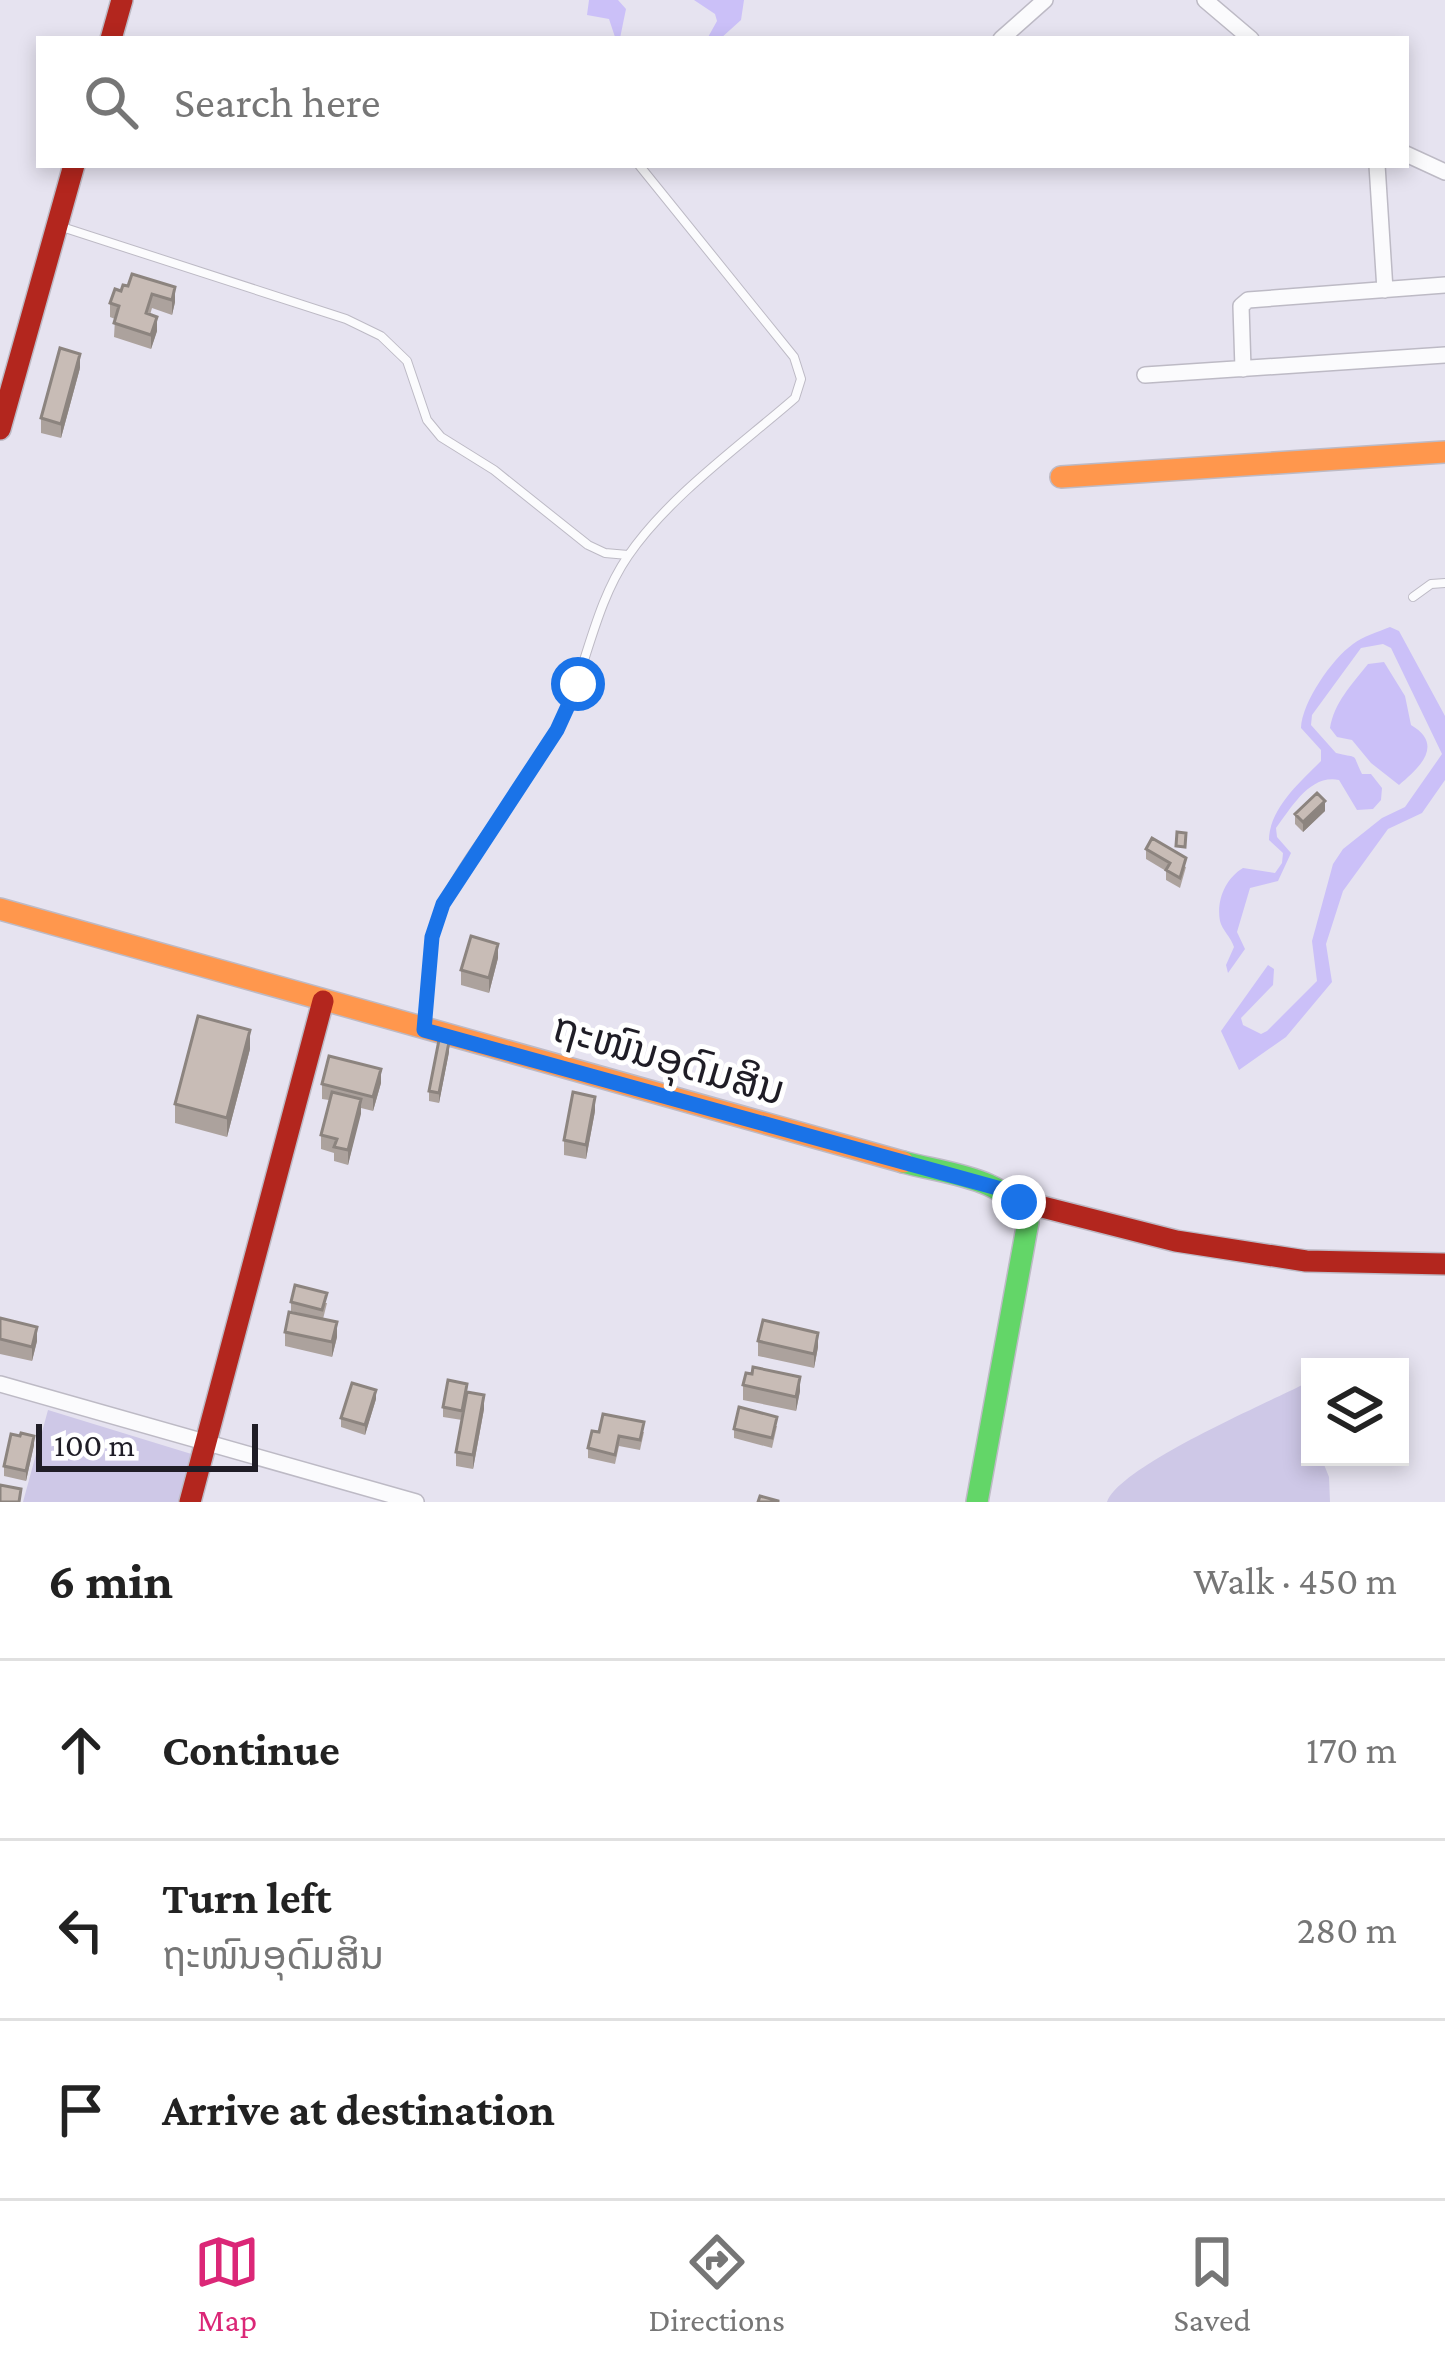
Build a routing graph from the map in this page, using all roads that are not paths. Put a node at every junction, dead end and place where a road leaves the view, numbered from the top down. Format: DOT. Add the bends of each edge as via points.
graph roads {
  1 [pos="122,0"];
  2 [pos="1045,0"];
  3 [pos="1205,0"];
  4 [pos="112,36"];
  5 [pos="1003,36"];
  6 [pos="1247,36"];
  7 [pos="1409,155"];
  8 [pos="73,168"];
  9 [pos="641,168"];
  10 [pos="1377,168"];
  11 [pos="1445,172"];
  12 [pos="56,225"];
  13 [pos="1445,285"];
  14 [pos="1384,290"];
  15 [pos="1445,355"];
  16 [pos="1243,369"];
  17 [pos="1145,375"];
  18 [pos="0,429"];
  19 [pos="1445,452"];
  20 [pos="1061,477"];
  21 [pos="628,555"];
  22 [pos="1445,583"];
  23 [pos="1413,597"];
  24 [pos="0,909"];
  25 [pos="323,1001"];
  26 [pos="424,1030"];
  27 [pos="1019,1202"];
  28 [pos="1445,1264"];
  29 [pos="0,1384"];
  30 [pos="208,1443"];
  31 [pos="190,1502"];
  32 [pos="416,1502"];
  33 [pos="977,1502"];
  1 -- 4 [label="street"];
  2 -- 5 [label="street"];
  3 -- 6 [label="street"];
  7 -- 11 [label="street"];
  8 -- 12 [label="street"];
  9 -- 21 [label="lane" via="794,357 801,379 795,398"];
  10 -- 14 [label="street"];
  12 -- 18 [label="street"];
  12 -- 21 [label="lane" via="381,336 406,362 441,437 588,545"];
  13 -- 14 [label="street"];
  14 -- 16 [label="street" via="1248,300 1241,306"];
  15 -- 16 [label="street"];
  16 -- 17 [label="street"];
  19 -- 20 [label="street"];
  21 -- 26 [label="lane" via="557,730 443,904"];
  22 -- 23 [label="lane"];
  24 -- 25 [label="street, ຖະໜົນອຸດົມສິນ"];
  25 -- 26 [label="street, ຖະໜົນອຸດົມສິນ"];
  25 -- 30 [label="street"];
  26 -- 27 [label="street, ຖະໜົນອຸດົມສິນ" via="1001,1189"];
  27 -- 28 [label="street, ຖະໜົນອຸດົມສິນ" via="1176,1241 1306,1261"];
  27 -- 33 [label="street" via="1028,1222"];
  29 -- 30 [label="street"];
  30 -- 31 [label="street"];
  30 -- 32 [label="street"];
}
